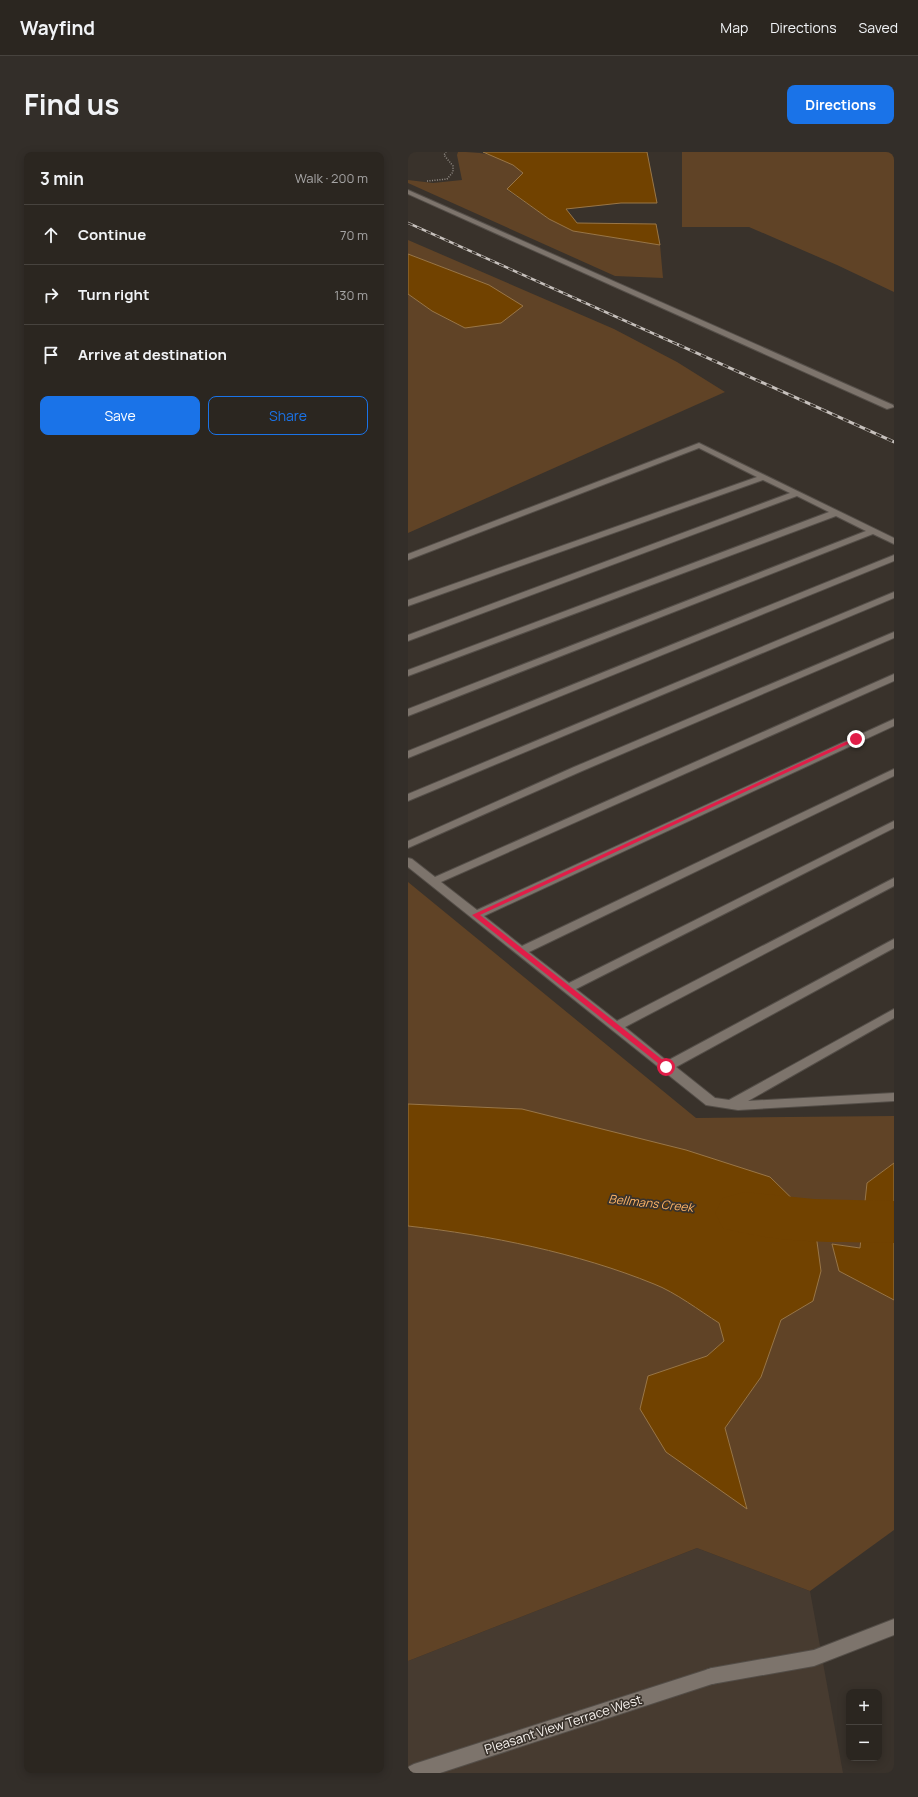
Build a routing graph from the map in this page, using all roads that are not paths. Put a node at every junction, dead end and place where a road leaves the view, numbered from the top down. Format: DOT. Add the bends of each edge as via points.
graph roads {
  1 [pos="408,192"];
  2 [pos="893,408"];
  3 [pos="763,477"];
  4 [pos="796,494"];
  5 [pos="835,513"];
  6 [pos="873,531"];
  7 [pos="894,541"];
  8 [pos="408,558"];
  9 [pos="894,558"];
  10 [pos="894,595"];
  11 [pos="408,603"];
  12 [pos="894,635"];
  13 [pos="408,638"];
  14 [pos="408,673"];
  15 [pos="894,677"];
  16 [pos="408,713"];
  17 [pos="894,722"];
  18 [pos="408,755"];
  19 [pos="894,772"];
  20 [pos="408,798"];
  21 [pos="894,824"];
  22 [pos="408,845"];
  23 [pos="408,861"];
  24 [pos="434,881"];
  25 [pos="894,881"];
  26 [pos="476,915"];
  27 [pos="894,943"];
  28 [pos="522,951"];
  29 [pos="568,988"];
  30 [pos="894,1013"];
  31 [pos="616,1027"];
  32 [pos="666,1067"];
  33 [pos="891,1096"];
  34 [pos="730,1105"];
  35 [pos="894,1627"];
  36 [pos="414,1773"];
  1 -- 2 [label="street"];
  3 -- 4 [label="street"];
  3 -- 8 [label="street" via="699,445"];
  3 -- 11 [label="street"];
  4 -- 5 [label="street"];
  4 -- 13 [label="street"];
  5 -- 6 [label="street"];
  5 -- 14 [label="street"];
  6 -- 7 [label="street"];
  6 -- 16 [label="street"];
  9 -- 18 [label="street"];
  10 -- 20 [label="street"];
  12 -- 22 [label="street" via="578,769"];
  15 -- 24 [label="street"];
  17 -- 26 [label="street"];
  19 -- 28 [label="street"];
  21 -- 29 [label="street"];
  23 -- 24 [label="street"];
  24 -- 26 [label="street"];
  25 -- 31 [label="street"];
  26 -- 28 [label="street"];
  27 -- 32 [label="street"];
  28 -- 29 [label="street"];
  29 -- 31 [label="street"];
  30 -- 34 [label="street"];
  31 -- 32 [label="street"];
  32 -- 34 [label="street" via="711,1102"];
  33 -- 34 [label="street"];
  35 -- 36 [label="street, Pleasant View Terrace West" via="814,1658 712,1676"];
}
